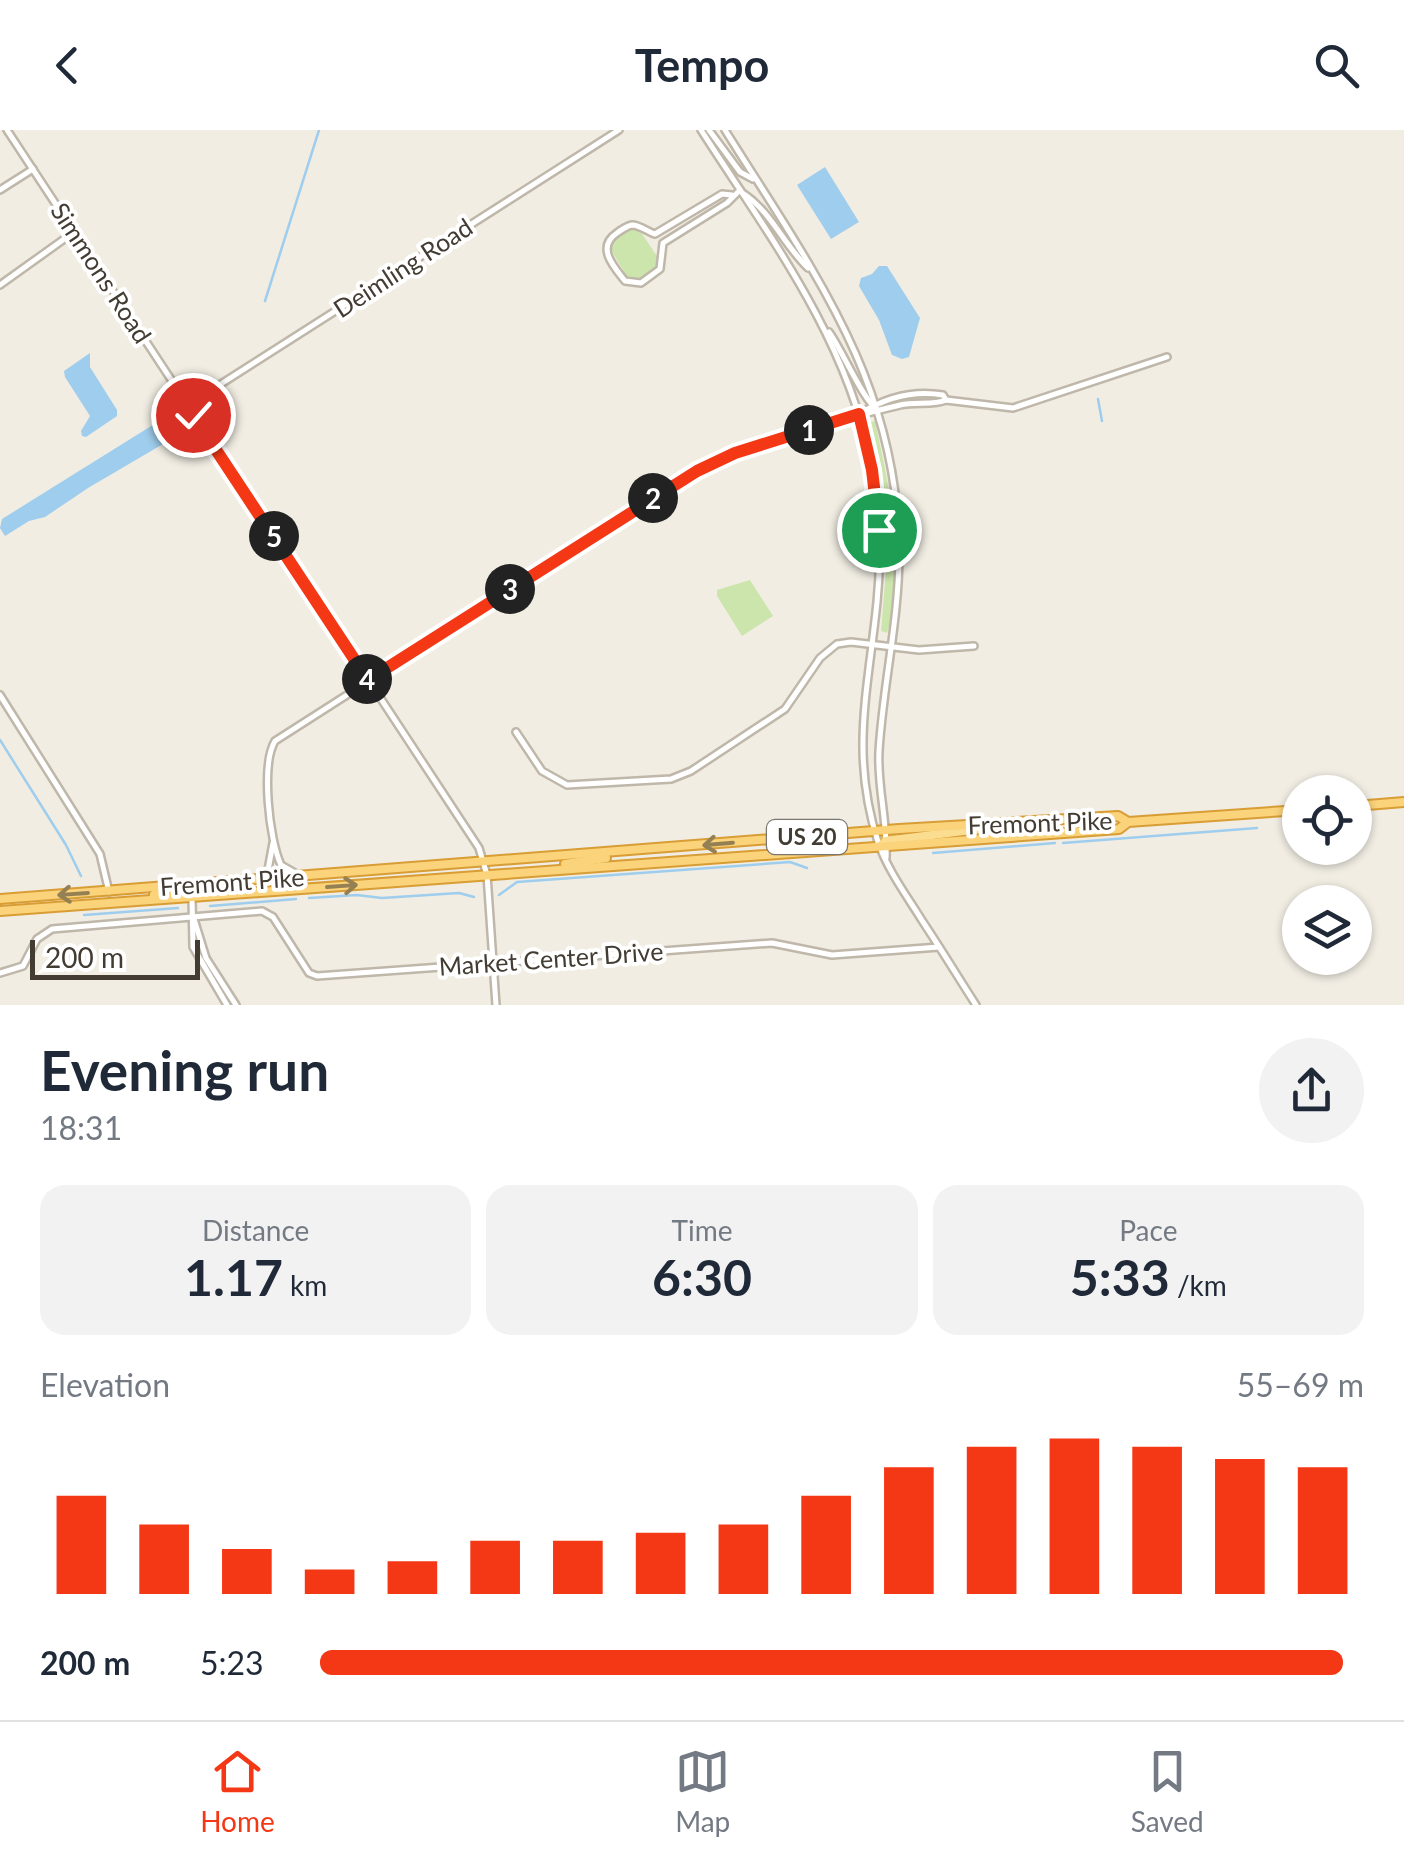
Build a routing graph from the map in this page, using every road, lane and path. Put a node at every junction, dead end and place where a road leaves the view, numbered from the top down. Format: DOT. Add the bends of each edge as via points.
graph roads {
  1 [pos="8,130"];
  2 [pos="620,130"];
  3 [pos="701,130"];
  4 [pos="710,130"];
  5 [pos="725,130"];
  6 [pos="33,169"];
  7 [pos="756,180"];
  8 [pos="0,190"];
  9 [pos="740,190"];
  10 [pos="732,195"];
  11 [pos="703,205"];
  12 [pos="708,214"];
  13 [pos="74,232"];
  14 [pos="814,273"];
  15 [pos="0,285"];
  16 [pos="816,313"];
  17 [pos="1167,357"];
  18 [pos="187,406"];
  19 [pos="875,407"];
  20 [pos="859,414"];
  21 [pos="872,644"];
  22 [pos="974,646"];
  23 [pos="892,647"];
  24 [pos="368,680"];
  25 [pos="0,695"];
  26 [pos="516,732"];
  27 [pos="1404,802"];
  28 [pos="1372,805"];
  29 [pos="1282,811"];
  30 [pos="1018,822"];
  31 [pos="1128,822"];
  32 [pos="880,831"];
  33 [pos="273,840"];
  34 [pos="884,844"];
  35 [pos="486,869"];
  36 [pos="326,876"];
  37 [pos="255,881"];
  38 [pos="192,885"];
  39 [pos="110,892"];
  40 [pos="192,897"];
  41 [pos="0,900"];
  42 [pos="121,902"];
  43 [pos="0,911"];
  44 [pos="194,918"];
  45 [pos="939,947"];
  46 [pos="494,962"];
  47 [pos="0,973"];
  48 [pos="227,1005"];
  49 [pos="236,1005"];
  50 [pos="496,1005"];
  51 [pos="976,1005"];
  1 -- 6 [label="street, Simmons Road"];
  2 -- 18 [label="street, Deimling Road"];
  3 -- 9 [label="street"];
  4 -- 7 [label="street" via="740,172"];
  5 -- 7 [label="street"];
  6 -- 8 [label="street"];
  6 -- 13 [label="street, Simmons Road"];
  7 -- 14 [label="street"];
  9 -- 10 [label="street"];
  9 -- 14 [label="street"];
  9 -- 16 [label="street"];
  10 -- 11 [label="street"];
  10 -- 12 [label="street"];
  11 -- 12 [label="street"];
  11 -- 12 [label="street" via="655,234 625,227 608,240 608,257 625,281 641,283 660,269 663,243"];
  13 -- 15 [label="street"];
  13 -- 18 [label="street, Simmons Road"];
  14 -- 19 [label="street" via="848,332"];
  16 -- 19 [label="street"];
  16 -- 20 [label="street"];
  17 -- 19 [label="street" via="1027,405 946,400"];
  18 -- 24 [label="street, Simmons Road"];
  19 -- 20 [label="street"];
  19 -- 23 [label="street" via="898,522"];
  20 -- 21 [label="street" via="879,527"];
  20 -- 24 [label="street" via="697,471"];
  21 -- 23 [label="street"];
  21 -- 26 [label="street" via="832,647 785,709 671,780 567,785 542,771"];
  21 -- 32 [label="street" via="861,742 864,786"];
  22 -- 23 [label="street"];
  23 -- 32 [label="street" via="878,764"];
  24 -- 33 [label="street" via="272,744 267,764"];
  24 -- 35 [label="street, Simmons Road" via="458,814"];
  25 -- 39 [label="street" via="100,854"];
  27 -- 28 [label="highway"];
  29 -- 31 [label="highway, US 20"];
  30 -- 31 [label="highway, Fremont Pike / US 20" via="1118,816"];
  30 -- 32 [label="highway, Fremont Pike / US 20"];
  30 -- 34 [label="main road"];
  31 -- 34 [label="highway, Fremont Pike / US 20" via="1118,829"];
  32 -- 34 [label="street"];
  32 -- 35 [label="highway, Fremont Pike / US 20, one-way"];
  33 -- 36 [label="street" via="286,870"];
  33 -- 37 [label="street" via="268,870"];
  34 -- 35 [label="highway, Fremont Pike / US 20"];
  34 -- 45 [label="street" via="886,861"];
  35 -- 36 [label="highway, Fremont Pike / US 20"];
  40 -- 35 [label="highway, Fremont Pike / US 20, one-way"];
  35 -- 46 [label="street"];
  36 -- 37 [label="highway, Fremont Pike / US 20"];
  37 -- 38 [label="highway, Fremont Pike / US 20"];
  37 -- 40 [label="highway"];
  38 -- 39 [label="highway, Fremont Pike / US 20"];
  38 -- 42 [label="highway"];
  39 -- 41 [label="highway, Fremont Pike / US 20, one-way"];
  40 -- 42 [label="highway, Fremont Pike / US 20"];
  40 -- 44 [label="street"];
  42 -- 43 [label="highway, Fremont Pike / US 20"];
  44 -- 46 [label="street, Market Center Drive" via="269,913 317,976"];
  44 -- 47 [label="street" via="52,929 37,939 24,966"];
  44 -- 48 [label="street" via="196,956"];
  44 -- 49 [label="street" via="206,958"];
  45 -- 46 [label="street, Market Center Drive" via="832,955 772,943"];
  45 -- 51 [label="street"];
  46 -- 50 [label="street"];
}
